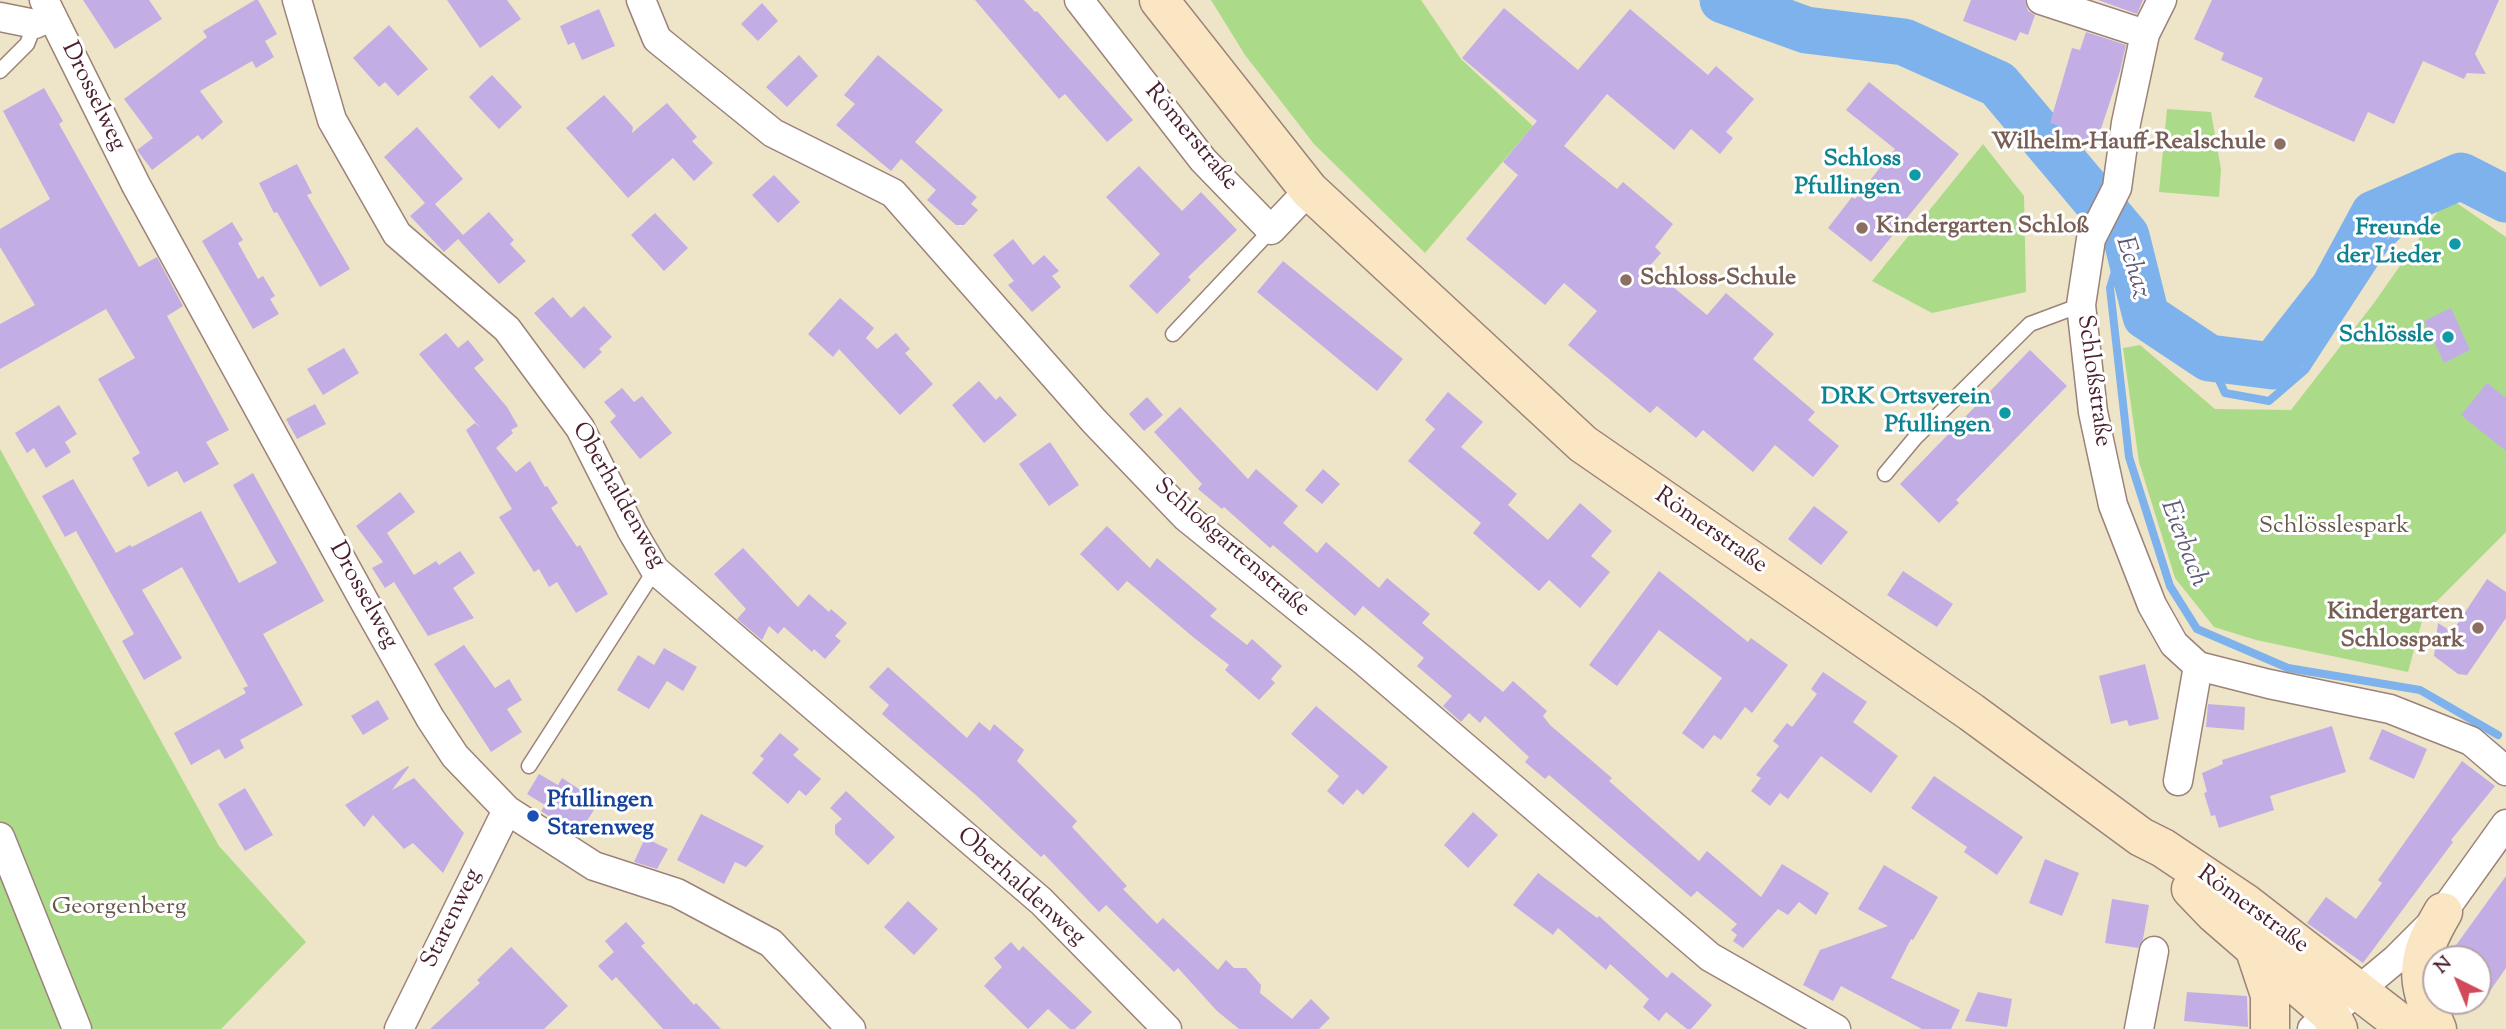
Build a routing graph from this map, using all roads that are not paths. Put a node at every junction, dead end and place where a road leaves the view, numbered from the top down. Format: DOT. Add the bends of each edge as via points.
graph roads {
  1 [pos="297,0"];
  2 [pos="642,0"];
  3 [pos="1079,0"];
  4 [pos="1159,0"];
  5 [pos="2041,0"];
  6 [pos="2162,0"];
  7 [pos="44,13"];
  8 [pos="0,17"];
  9 [pos="2145,34"];
  10 [pos="0,71"];
  11 [pos="1309,190"];
  12 [pos="1271,230"];
  13 [pos="2081,305"];
  14 [pos="1173,334"];
  15 [pos="1885,474"];
  16 [pos="655,570"];
  17 [pos="2198,666"];
  18 [pos="529,766"];
  19 [pos="2506,771"];
  20 [pos="2178,781"];
  21 [pos="507,810"];
  22 [pos="2506,824"];
  23 [pos="0,836"];
  24 [pos="2141,837"];
  25 [pos="2443,912"];
  26 [pos="2254,947"];
  27 [pos="2154,951"];
  28 [pos="2334,1016"];
  29 [pos="77,1029"];
  30 [pos="399,1029"];
  31 [pos="851,1029"];
  32 [pos="1167,1029"];
  33 [pos="1836,1029"];
  34 [pos="2139,1029"];
  35 [pos="2270,1029"];
  36 [pos="2408,1029"];
  37 [pos="2437,1029"];
  1 -- 16 [label="street, Oberhaldenweg" via="332,120 397,234 507,329 580,428"];
  2 -- 33 [label="street, Schloßgartenstraße" via="657,39 773,133 893,193 1094,421 1186,517 1364,661 1710,957"];
  3 -- 12 [label="street, Römerstraße" via="1203,160"];
  4 -- 11 [label="main road, Römerstraße"];
  5 -- 9 [label="street"];
  6 -- 9 [label="street, Schloßstraße"];
  7 -- 8 [label="street"];
  7 -- 10 [label="lane" via="27,44"];
  7 -- 21 [label="street, Drosselweg" via="423,706 455,756"];
  9 -- 13 [label="street, Schloßstraße" via="2117,188 2091,239"];
  11 -- 12 [label="street"];
  11 -- 24 [label="main road, Römerstraße" via="1583,444 1971,712"];
  12 -- 14 [label="lane"];
  13 -- 15 [label="lane" via="2030,324"];
  13 -- 17 [label="street, Schloßstraße" via="2093,412 2113,505 2151,605 2174,644"];
  16 -- 18 [label="lane"];
  16 -- 32 [label="street, Oberhaldenweg" via="1041,901"];
  17 -- 19 [label="street, Schloßstraße" via="2390,709 2471,741"];
  17 -- 20 [label="street"];
  21 -- 30 [label="street, Starenweg"];
  21 -- 31 [label="street, Drosselweg" via="594,866 677,893 771,943"];
  22 -- 25 [label="street"];
  23 -- 29 [label="street"];
  24 -- 26 [label="main road, Römerstraße" via="2215,914"];
  24 -- 28 [label="main road, Römerstraße" via="2245,903"];
  25 -- 28 [label="street"];
  25 -- 37 [label="main road" via="2426,940 2421,962 2424,1001"];
  26 -- 28 [label="main road, Römerstraße"];
  26 -- 35 [label="main road" via="2270,995"];
  27 -- 34 [label="street"];
  28 -- 36 [label="main road"];
}
